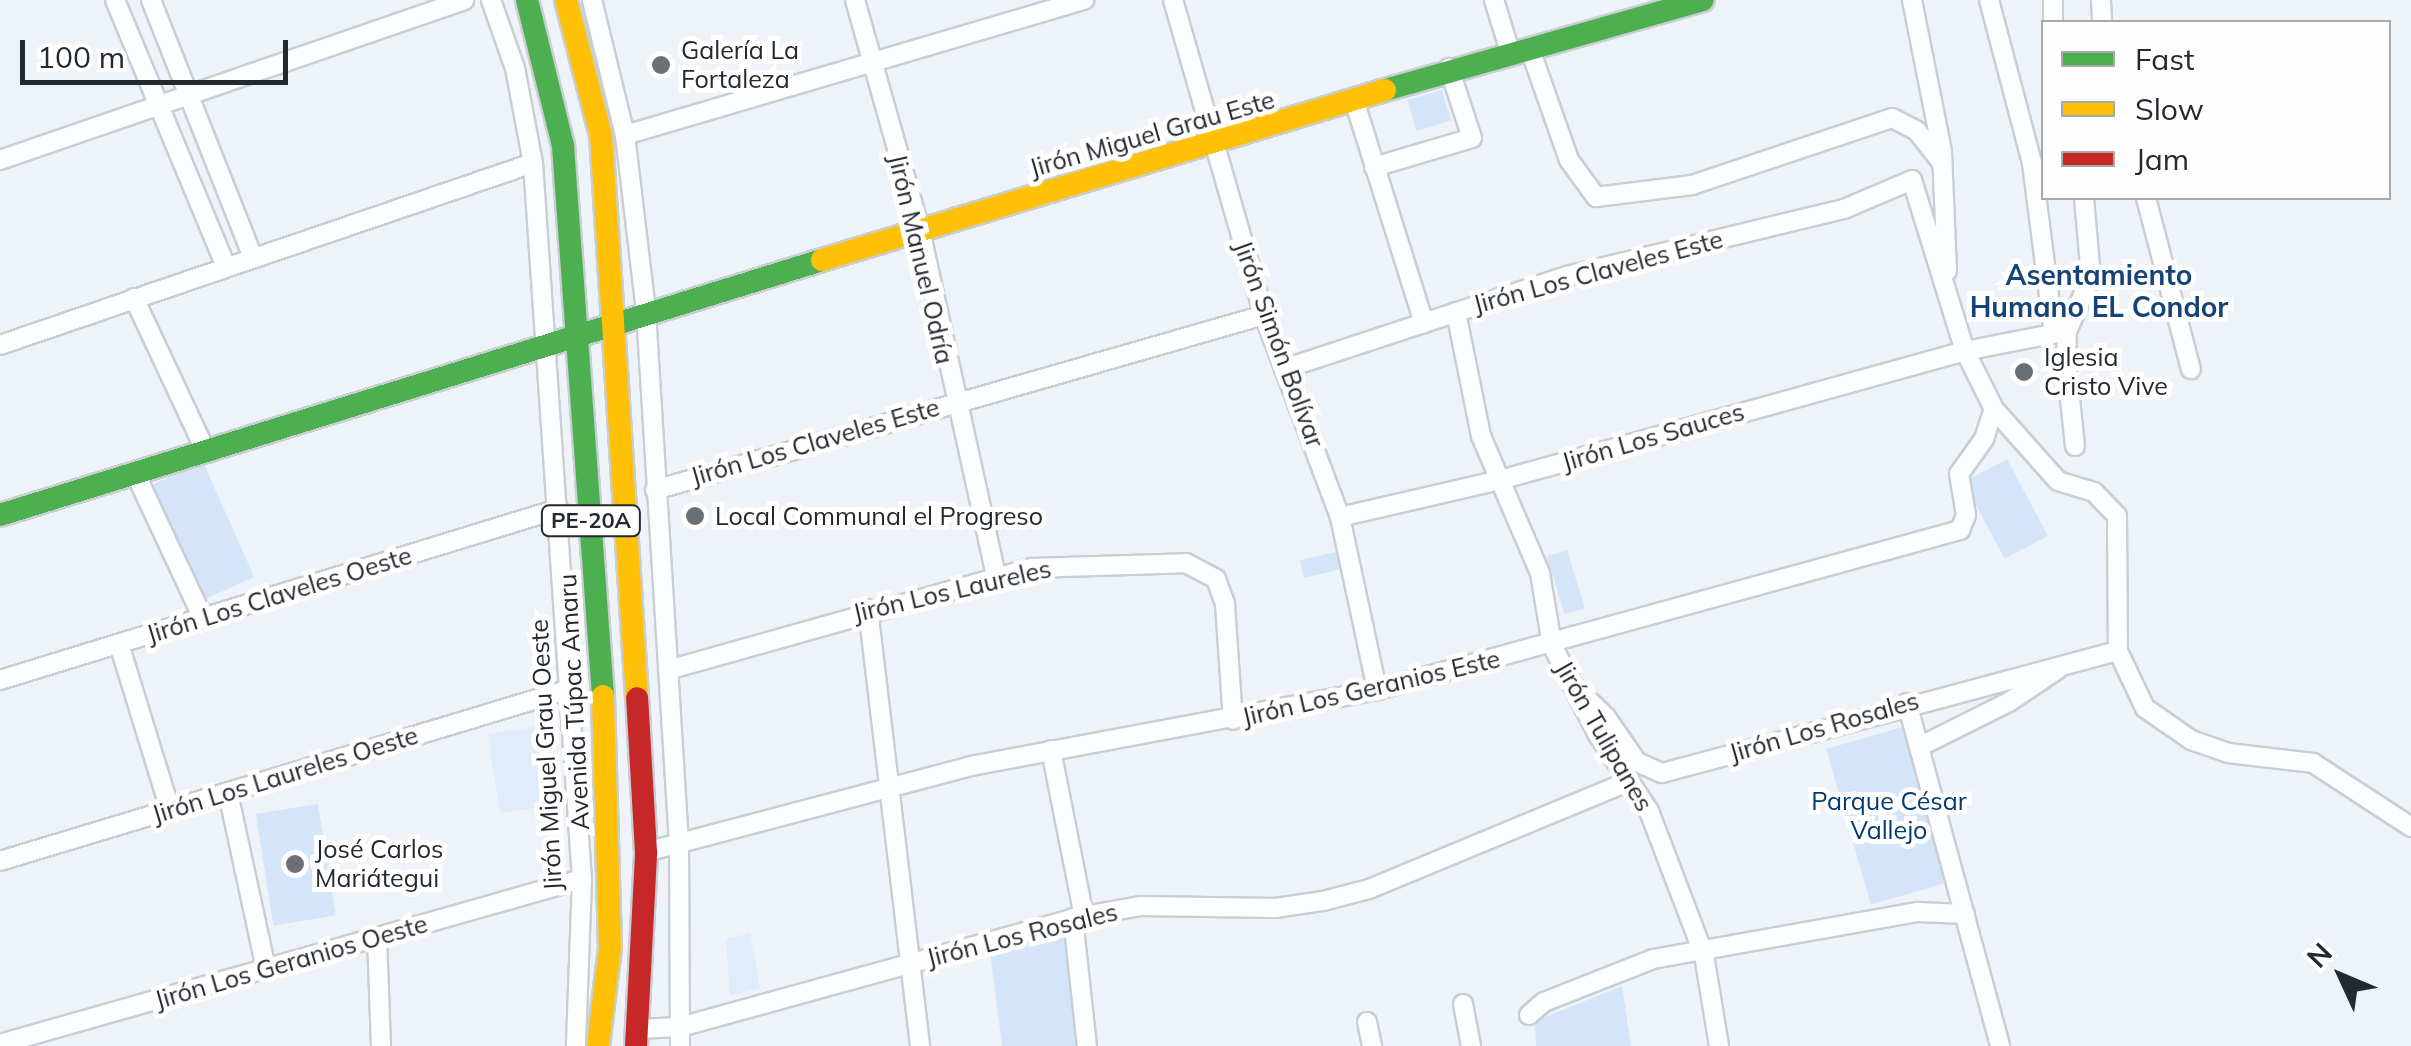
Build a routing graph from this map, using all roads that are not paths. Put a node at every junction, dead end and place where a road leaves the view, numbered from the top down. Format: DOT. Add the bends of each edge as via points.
graph roads {
  1 [pos="115,0"];
  2 [pos="150,0"];
  3 [pos="464,0"];
  4 [pos="492,0"];
  5 [pos="527,0"];
  6 [pos="566,0"];
  7 [pos="592,0"];
  8 [pos="855,0"];
  9 [pos="1085,0"];
  10 [pos="1173,0"];
  11 [pos="1494,0"];
  12 [pos="1703,0"];
  13 [pos="1912,0"];
  14 [pos="1989,0"];
  15 [pos="1521,54"];
  16 [pos="871,61"];
  17 [pos="1449,68"];
  18 [pos="187,97"];
  19 [pos="1354,103"];
  20 [pos="158,106"];
  21 [pos="625,135"];
  22 [pos="1210,147"];
  23 [pos="0,160"];
  24 [pos="532,163"];
  25 [pos="1942,163"];
  26 [pos="1374,167"];
  27 [pos="2084,200"];
  28 [pos="2147,200"];
  29 [pos="920,230"];
  30 [pos="252,255"];
  31 [pos="225,264"];
  32 [pos="1947,292"];
  33 [pos="134,298"];
  34 [pos="646,312"];
  35 [pos="1456,312"];
  36 [pos="1264,315"];
  37 [pos="616,322"];
  38 [pos="1424,323"];
  39 [pos="577,332"];
  40 [pos="2061,332"];
  41 [pos="545,341"];
  42 [pos="0,345"];
  43 [pos="1964,351"];
  44 [pos="1284,369"];
  45 [pos="2191,370"];
  46 [pos="952,402"];
  47 [pos="1994,409"];
  48 [pos="2075,446"];
  49 [pos="206,452"];
  50 [pos="135,473"];
  51 [pos="1500,480"];
  52 [pos="655,490"];
  53 [pos="558,509"];
  54 [pos="0,515"];
  55 [pos="1340,517"];
  56 [pos="996,577"];
  57 [pos="868,609"];
  58 [pos="203,618"];
  59 [pos="119,644"];
  60 [pos="1552,645"];
  61 [pos="2118,651"];
  62 [pos="2066,663"];
  63 [pos="668,670"];
  64 [pos="0,680"];
  65 [pos="1568,682"];
  66 [pos="570,689"];
  67 [pos="1377,690"];
  68 [pos="1907,704"];
  69 [pos="1233,720"];
  70 [pos="1919,747"];
  71 [pos="1051,750"];
  72 [pos="1630,781"];
  73 [pos="890,788"];
  74 [pos="228,793"];
  75 [pos="170,810"];
  76 [pos="2411,827"];
  77 [pos="679,844"];
  78 [pos="646,852"];
  79 [pos="0,861"];
  80 [pos="582,879"];
  81 [pos="1964,914"];
  82 [pos="1078,917"];
  83 [pos="377,938"];
  84 [pos="1704,955"];
  85 [pos="910,963"];
  86 [pos="266,969"];
  87 [pos="1462,1004"];
  88 [pos="1529,1015"];
  89 [pos="1366,1022"];
  90 [pos="680,1036"];
  91 [pos="637,1038"];
  92 [pos="44,1039"];
  93 [pos="0,1044"];
  94 [pos="381,1046"];
  95 [pos="576,1046"];
  96 [pos="598,1046"];
  97 [pos="920,1046"];
  98 [pos="1087,1046"];
  99 [pos="1372,1046"];
  100 [pos="1470,1046"];
  101 [pos="1720,1046"];
  102 [pos="2000,1046"];
  1 -- 20 [label="street"];
  2 -- 18 [label="street"];
  3 -- 18 [label="street"];
  4 -- 24 [label="street, Jirón Miguel Grau Oeste" via="515,68"];
  5 -- 39 [label="main road, Avenida Túpac Amaru / PE-20A" via="563,146"];
  6 -- 37 [label="main road, PE-20A" via="601,134"];
  7 -- 21 [label="street"];
  8 -- 16 [label="street, Jirón Manuel Odría"];
  9 -- 16 [label="street"];
  10 -- 22 [label="street, Jirón Simón Bolívar"];
  11 -- 15 [label="street"];
  12 -- 15 [label="main road, Jirón Miguel Grau Este"];
  13 -- 25 [label="street"];
  14 -- 40 [label="street" via="2032,163"];
  15 -- 17 [label="main road, Jirón Miguel Grau Este"];
  15 -- 25 [label="street" via="1569,160 1596,197 1692,185 1892,118 1918,131"];
  16 -- 21 [label="street"];
  16 -- 29 [label="street, Jirón Manuel Odría"];
  17 -- 19 [label="main road, Jirón Miguel Grau Este"];
  17 -- 26 [label="street" via="1472,138"];
  18 -- 20 [label="street"];
  18 -- 30 [label="street"];
  19 -- 22 [label="main road, Jirón Miguel Grau Este"];
  19 -- 26 [label="street"];
  20 -- 23 [label="street"];
  20 -- 31 [label="street"];
  21 -- 34 [label="street"];
  22 -- 29 [label="main road, Jirón Miguel Grau Este"];
  22 -- 36 [label="street, Jirón Simón Bolívar"];
  24 -- 30 [label="street"];
  24 -- 41 [label="street, Jirón Miguel Grau Oeste"];
  25 -- 32 [label="street"];
  26 -- 38 [label="street"];
  27 -- 40 [label="street" via="2091,277"];
  28 -- 45 [label="street"];
  29 -- 34 [label="main road, Jirón Miguel Grau Este"];
  29 -- 46 [label="street, Jirón Manuel Odría"];
  30 -- 31 [label="street"];
  31 -- 33 [label="street"];
  32 -- 35 [label="street, Jirón Los Claveles Este" via="1912,180 1844,209 1568,276"];
  32 -- 43 [label="street"];
  33 -- 42 [label="street"];
  33 -- 49 [label="street"];
  34 -- 37 [label="main road, Jirón Miguel Grau Este"];
  34 -- 52 [label="street"];
  35 -- 38 [label="street, Jirón Los Claveles Este"];
  35 -- 51 [label="street, Jirón Tulipanes" via="1468,387"];
  36 -- 44 [label="street, Jirón Simón Bolívar"];
  36 -- 46 [label="street, Jirón Los Claveles Este"];
  37 -- 39 [label="main road"];
  37 -- 78 [label="main road, PE-20A"];
  38 -- 44 [label="street, Jirón Los Claveles Este"];
  39 -- 41 [label="main road"];
  39 -- 96 [label="main road, Avenida Túpac Amaru / PE-20A" via="610,862"];
  40 -- 43 [label="street, Jirón Los Sauces"];
  40 -- 48 [label="street"];
  41 -- 49 [label="main road"];
  41 -- 53 [label="street, Jirón Miguel Grau Oeste"];
  43 -- 47 [label="street"];
  43 -- 51 [label="street, Jirón Los Sauces"];
  44 -- 55 [label="street, Jirón Simón Bolívar"];
  46 -- 52 [label="street, Jirón Los Claveles Este"];
  46 -- 56 [label="street, Jirón Manuel Odría"];
  47 -- 60 [label="street, Jirón Los Geranios Este" via="1984,439 1959,474 1966,515 1960,530"];
  47 -- 61 [label="street" via="2058,481 2094,492 2118,516"];
  49 -- 50 [label="main road"];
  50 -- 54 [label="main road"];
  50 -- 58 [label="street"];
  51 -- 55 [label="street, Jirón Los Sauces"];
  51 -- 60 [label="street, Jirón Tulipanes" via="1540,572"];
  52 -- 63 [label="street"];
  53 -- 58 [label="street, Jirón Los Claveles Oeste"];
  53 -- 66 [label="street, Jirón Miguel Grau Oeste"];
  55 -- 67 [label="street, Jirón Simón Bolívar"];
  56 -- 57 [label="street, Jirón Los Laureles"];
  56 -- 69 [label="street, Jirón Los Laureles" via="1078,564 1186,563 1201,569 1216,579 1226,604"];
  57 -- 63 [label="street, Jirón Los Laureles"];
  57 -- 73 [label="street"];
  58 -- 59 [label="street, Jirón Los Claveles Oeste"];
  59 -- 64 [label="street, Jirón Los Claveles Oeste"];
  59 -- 75 [label="street"];
  60 -- 65 [label="street, Jirón Tulipanes"];
  60 -- 67 [label="street, Jirón Los Geranios Este"];
  61 -- 62 [label="street, Jirón Los Rosales"];
  61 -- 76 [label="street" via="2145,708 2191,740 2228,752 2313,762"];
  62 -- 68 [label="street, Jirón Los Rosales"];
  62 -- 70 [label="street" via="2009,702"];
  63 -- 77 [label="street"];
  65 -- 68 [label="street, Jirón Los Rosales" via="1606,717 1637,762 1662,773"];
  65 -- 72 [label="street, Jirón Tulipanes"];
  66 -- 74 [label="street, Jirón Los Laureles Oeste"];
  66 -- 80 [label="street, Jirón Miguel Grau Oeste"];
  67 -- 69 [label="street, Jirón Los Geranios Este"];
  68 -- 70 [label="street"];
  69 -- 71 [label="street, Jirón Los Geranios Este"];
  70 -- 81 [label="street"];
  71 -- 73 [label="street, Jirón Los Geranios Este"];
  71 -- 82 [label="street"];
  72 -- 82 [label="street, Jirón Los Rosales" via="1370,889 1323,901 1275,908 1141,906"];
  72 -- 84 [label="street, Jirón Tulipanes" via="1650,812"];
  73 -- 77 [label="street, Jirón Los Geranios Este"];
  73 -- 85 [label="street"];
  74 -- 75 [label="street, Jirón Los Laureles Oeste"];
  74 -- 86 [label="street"];
  75 -- 79 [label="street, Jirón Los Laureles Oeste"];
  77 -- 78 [label="street, Jirón Los Geranios Este"];
  77 -- 90 [label="street"];
  78 -- 91 [label="main road, PE-20A"];
  80 -- 83 [label="street, Jirón Los Geranios Oeste"];
  80 -- 95 [label="street, Jirón Miguel Grau Oeste"];
  81 -- 84 [label="street" via="1918,912"];
  81 -- 102 [label="street"];
  82 -- 85 [label="street, Jirón Los Rosales"];
  82 -- 98 [label="street"];
  83 -- 86 [label="street, Jirón Los Geranios Oeste"];
  83 -- 94 [label="street"];
  84 -- 88 [label="street" via="1653,959 1544,1002"];
  84 -- 101 [label="street, Jirón Tulipanes"];
  85 -- 90 [label="street, Jirón Los Rosales"];
  85 -- 97 [label="street"];
  86 -- 92 [label="street, Jirón Los Geranios Oeste"];
  87 -- 100 [label="street"];
  89 -- 99 [label="street"];
  90 -- 91 [label="street, Jirón Los Rosales"];
  92 -- 93 [label="street, Jirón Los Geranios Oeste"];
}
